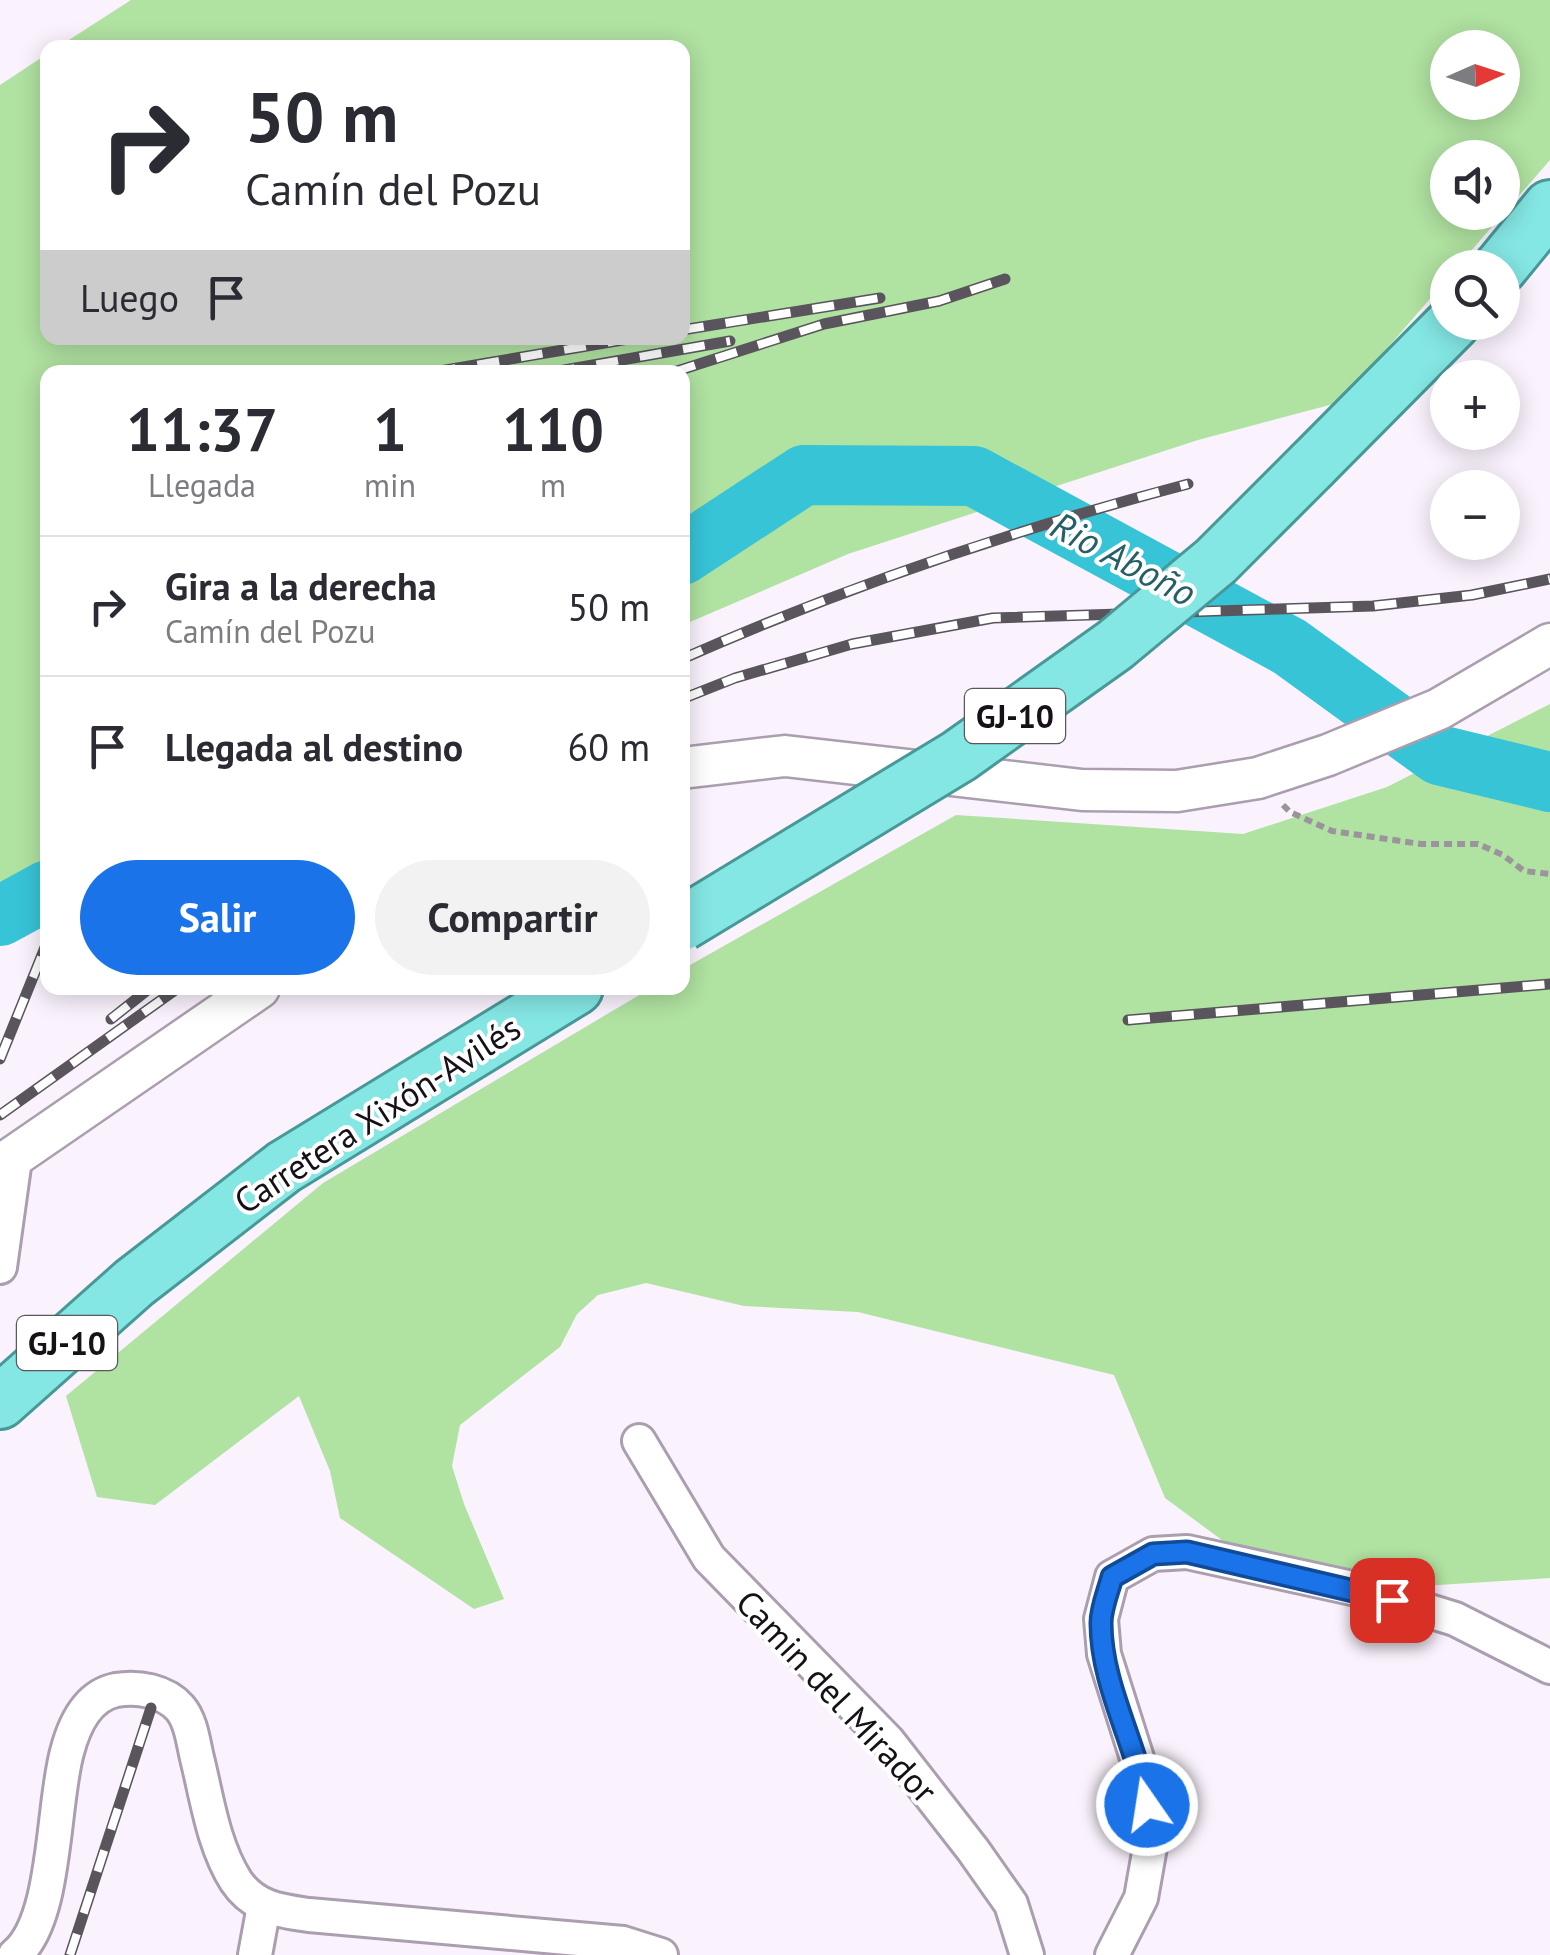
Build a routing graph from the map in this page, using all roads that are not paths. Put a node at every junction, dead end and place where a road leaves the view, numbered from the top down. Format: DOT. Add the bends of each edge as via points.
graph roads {
  1 [pos="1550,207"];
  2 [pos="1515,250"];
  3 [pos="1436,340"];
  4 [pos="1550,644"];
  5 [pos="690,767"];
  6 [pos="690,919"];
  7 [pos="249,995"];
  8 [pos="565,995"];
  9 [pos="8,1159"];
  10 [pos="0,1266"];
  11 [pos="0,1402"];
  12 [pos="639,1441"];
  13 [pos="1550,1667"];
  14 [pos="264,1906"];
  15 [pos="15,1955"];
  16 [pos="255,1955"];
  17 [pos="661,1955"];
  18 [pos="1027,1955"];
  19 [pos="1112,1955"];
  1 -- 2 [label="highway"];
  3 -- 6 [label="highway, GJ-10, bridge" via="1216,560 1115,646 958,756"];
  4 -- 5 [label="street" via="1439,709 1328,755 1258,778 1177,791 1082,790 785,756"];
  7 -- 9 [label="street"];
  8 -- 11 [label="highway, Carretera Xixón-Avilés / GJ-10" via="284,1166 134,1283"];
  9 -- 10 [label="street"];
  12 -- 18 [label="street, Camin del Mirador" via="709,1558 888,1740 974,1850 1011,1904"];
  13 -- 19 [label="street" via="1455,1619 1361,1590 1187,1552 1153,1554 1112,1577 1101,1620 1104,1654 1142,1774 1152,1836 1141,1898"];
  14 -- 15 [label="street" via="238,1884 218,1844 178,1705 145,1690 109,1692 93,1700 68,1745 43,1908 31,1938"];
  14 -- 16 [label="street"];
  14 -- 17 [label="street" via="622,1943"];
}
